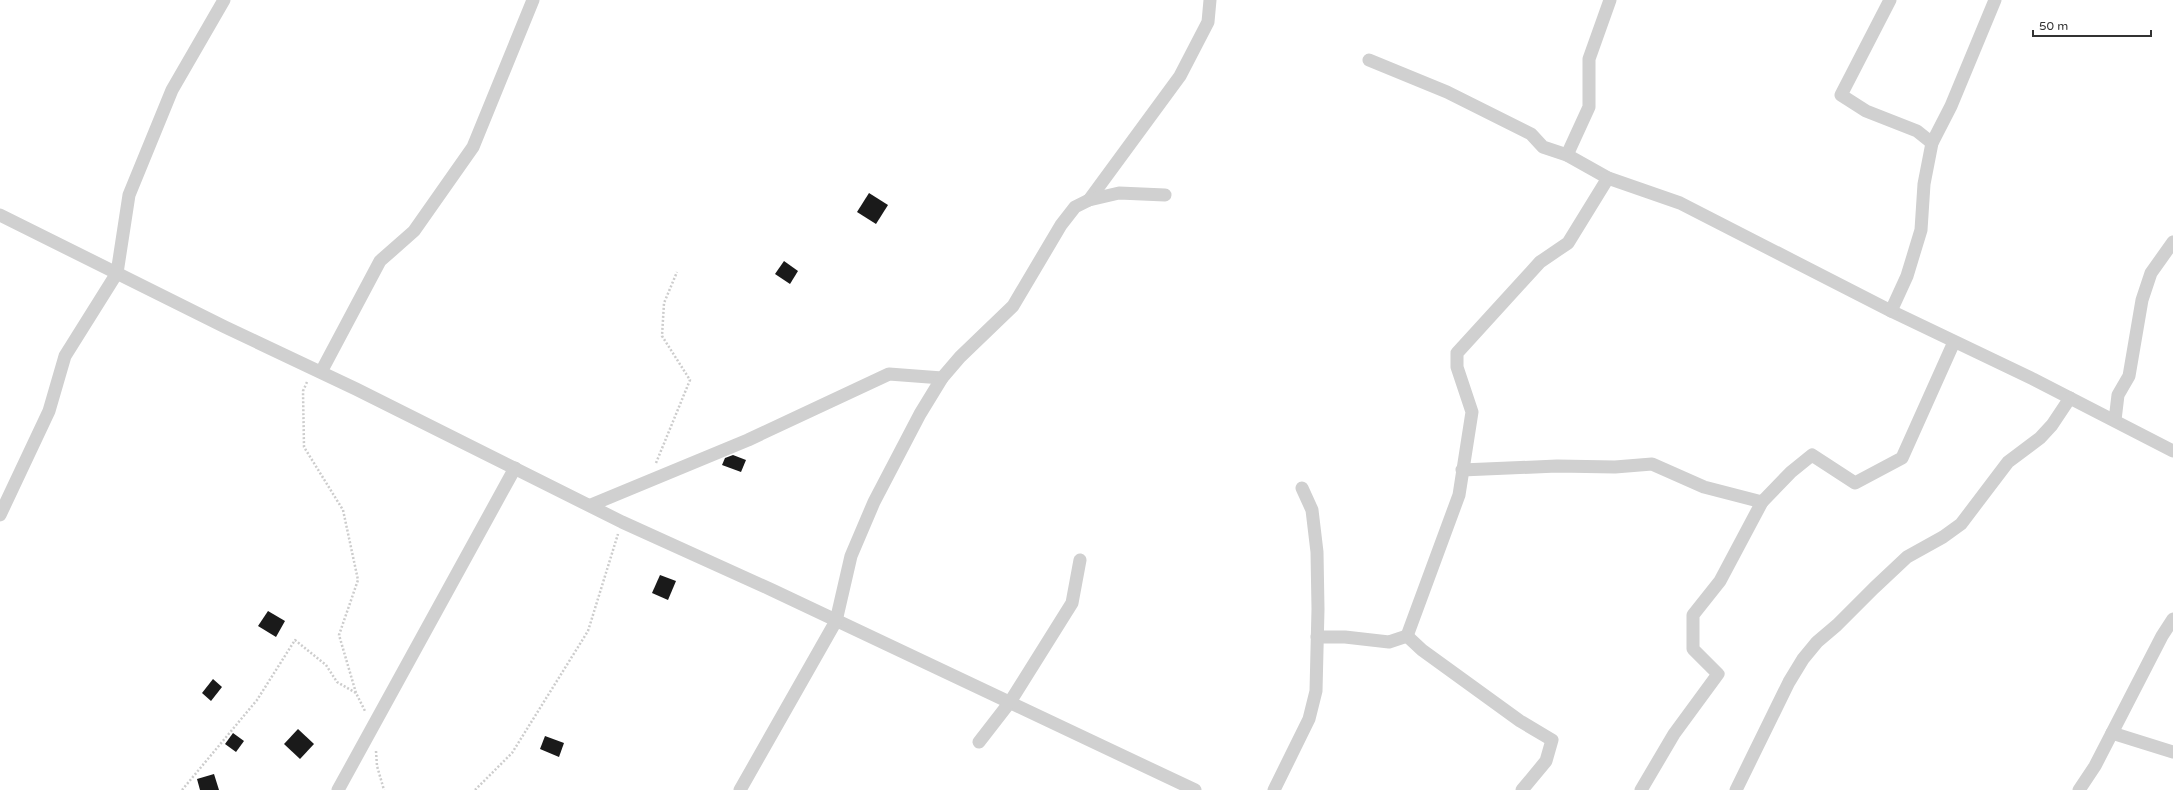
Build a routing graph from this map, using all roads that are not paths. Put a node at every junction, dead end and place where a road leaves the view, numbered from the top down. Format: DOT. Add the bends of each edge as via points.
graph roads {
  1 [pos="224,0"];
  2 [pos="533,0"];
  3 [pos="1210,0"];
  4 [pos="1610,0"];
  5 [pos="1995,0"];
  6 [pos="1886,1"];
  7 [pos="1369,60"];
  8 [pos="1932,143"];
  9 [pos="1567,155"];
  10 [pos="1608,178"];
  11 [pos="1165,195"];
  12 [pos="1089,200"];
  13 [pos="0,215"];
  14 [pos="2173,242"];
  15 [pos="117,273"];
  16 [pos="1891,311"];
  17 [pos="1954,342"];
  18 [pos="317,371"];
  19 [pos="942,378"];
  20 [pos="2070,398"];
  21 [pos="2115,420"];
  22 [pos="2173,451"];
  23 [pos="515,468"];
  24 [pos="1462,470"];
  25 [pos="1302,488"];
  26 [pos="1762,502"];
  27 [pos="591,506"];
  28 [pos="0,515"];
  29 [pos="1080,560"];
  30 [pos="2173,619"];
  31 [pos="836,621"];
  32 [pos="1406,636"];
  33 [pos="1317,637"];
  34 [pos="1010,702"];
  35 [pos="2112,733"];
  36 [pos="979,742"];
  37 [pos="2173,752"];
  38 [pos="338,790"];
  39 [pos="740,790"];
  40 [pos="1195,790"];
  41 [pos="1274,790"];
  42 [pos="1522,790"];
  43 [pos="1641,790"];
  44 [pos="1736,790"];
  45 [pos="2079,790"];
  1 -- 15 [label="street" via="172,90 129,195"];
  2 -- 18 [label="street" via="473,147 414,231 380,261"];
  3 -- 12 [label="street" via="1208,22 1180,76"];
  4 -- 9 [label="street" via="1589,59 1589,107"];
  5 -- 8 [label="street" via="1951,106"];
  6 -- 8 [label="street" via="1841,95 1866,111 1917,131"];
  7 -- 9 [label="street" via="1447,92 1531,134 1543,147"];
  8 -- 16 [label="street" via="1924,184 1921,230 1907,276"];
  9 -- 10 [label="street"];
  10 -- 16 [label="street" via="1680,203"];
  10 -- 24 [label="street" via="1568,243 1540,262 1458,353 1457,367 1472,412"];
  11 -- 12 [label="street" via="1119,193"];
  12 -- 19 [label="street" via="1075,207 1061,225 1009,311"];
  13 -- 15 [label="street"];
  14 -- 21 [label="street" via="2151,273 2142,300 2129,376 2118,395"];
  15 -- 18 [label="street"];
  15 -- 28 [label="street" via="65,356 49,411"];
  16 -- 17 [label="street"];
  17 -- 20 [label="street"];
  17 -- 26 [label="street" via="1902,458 1855,483 1812,455"];
  18 -- 23 [label="street"];
  19 -- 27 [label="street" via="889,374 748,440"];
  19 -- 31 [label="street" via="874,502 851,556"];
  20 -- 21 [label="street"];
  20 -- 44 [label="street" via="2040,438 2008,462 1961,524 1907,557 1816,642 1802,659 1789,682"];
  21 -- 22 [label="street"];
  23 -- 27 [label="street"];
  23 -- 38 [label="street"];
  24 -- 26 [label="street" via="1652,464 1704,487"];
  24 -- 32 [label="street" via="1459,495"];
  25 -- 33 [label="street" via="1312,510 1317,552"];
  26 -- 43 [label="street" via="1720,581 1692,615 1693,649 1718,674 1674,734"];
  27 -- 31 [label="street"];
  29 -- 34 [label="street" via="1072,603"];
  30 -- 35 [label="street"];
  31 -- 34 [label="street"];
  31 -- 39 [label="street"];
  32 -- 33 [label="street" via="1389,642"];
  32 -- 42 [label="street" via="1520,720 1552,740 1546,761"];
  33 -- 41 [label="street" via="1316,691 1309,719"];
  34 -- 36 [label="street"];
  34 -- 40 [label="street"];
  35 -- 37 [label="street"];
  35 -- 45 [label="street"];
}
